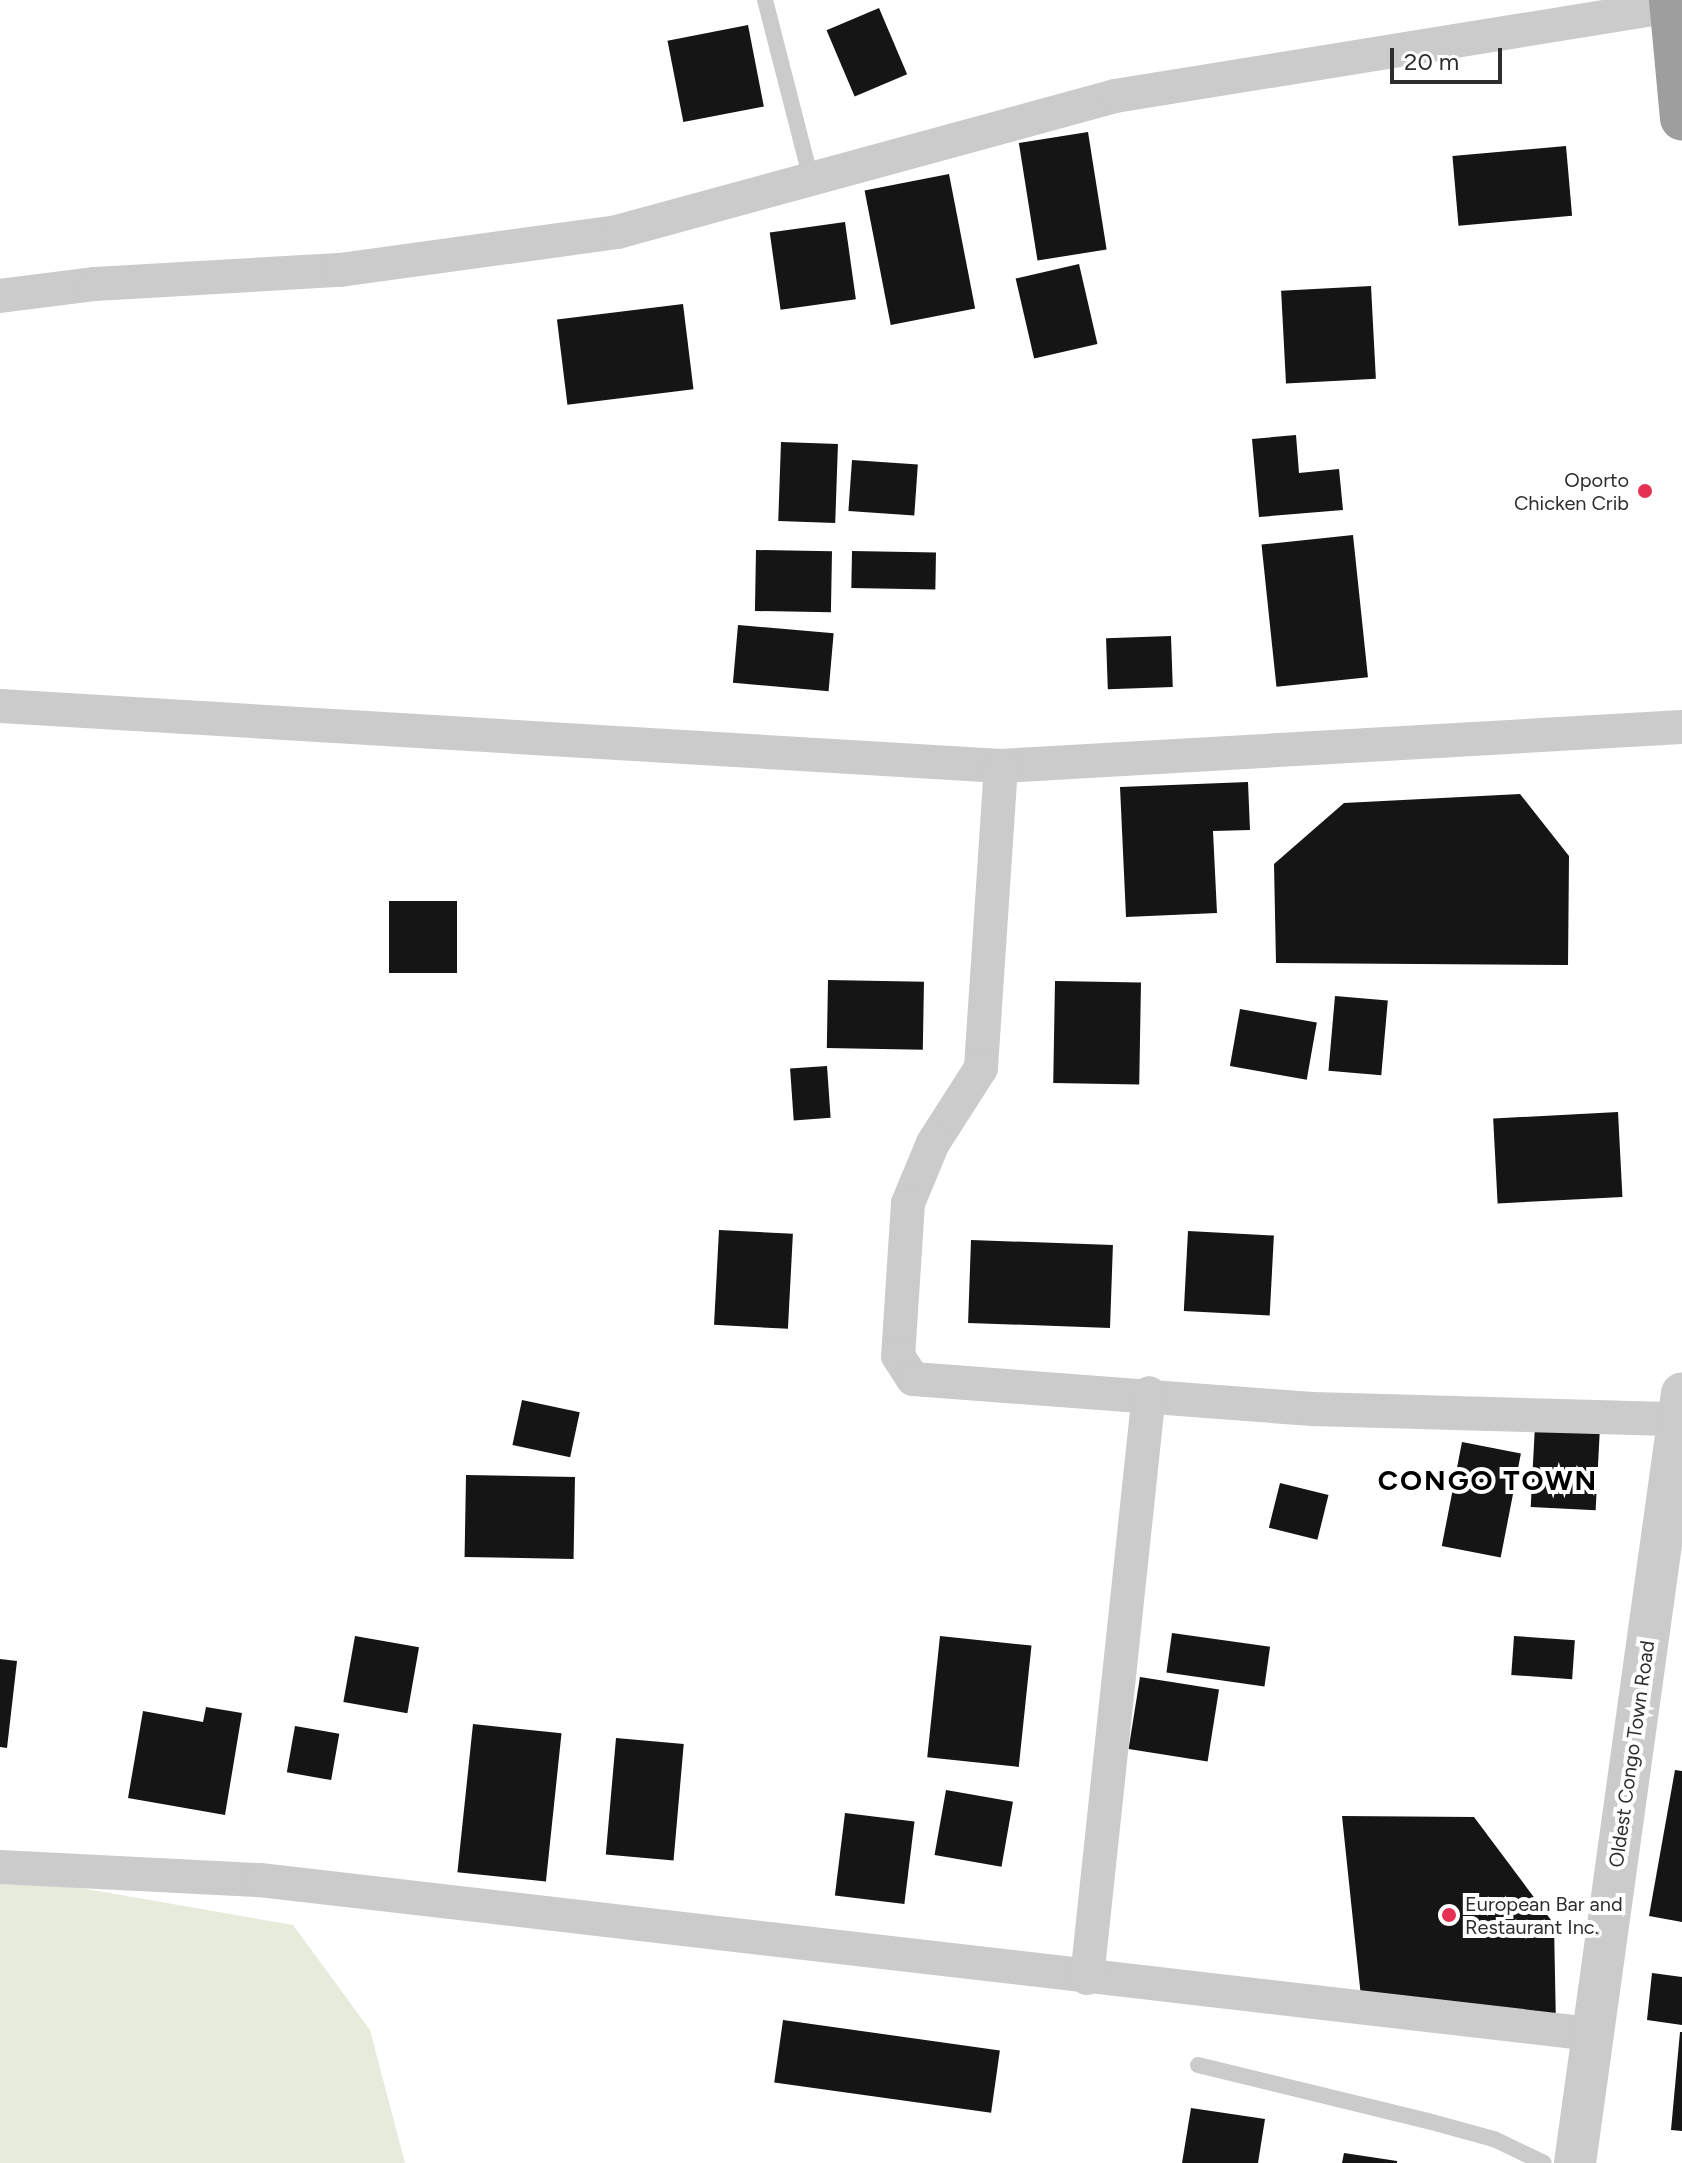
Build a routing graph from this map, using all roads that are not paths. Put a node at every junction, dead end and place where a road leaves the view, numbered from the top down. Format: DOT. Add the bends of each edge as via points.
graph roads {
  1 [pos="765,0"];
  2 [pos="1672,3"];
  3 [pos="1682,118"];
  4 [pos="811,179"];
  5 [pos="0,296"];
  6 [pos="0,706"];
  7 [pos="1682,727"];
  8 [pos="1001,766"];
  9 [pos="1149,1393"];
  10 [pos="1680,1406"];
  11 [pos="0,1867"];
  12 [pos="1087,1978"];
  13 [pos="1592,2034"];
  14 [pos="1198,2065"];
  15 [pos="1544,2163"];
  16 [pos="1575,2163"];
  1 -- 4 [label="lane"];
  2 -- 3 [label="highway"];
  2 -- 4 [label="street" via="1115,96"];
  4 -- 5 [label="street" via="617,232 340,270 95,284"];
  6 -- 8 [label="street"];
  7 -- 8 [label="street"];
  8 -- 9 [label="street" via="981,1068 933,1143 908,1203 898,1356 913,1379"];
  9 -- 10 [label="street" via="1312,1409"];
  9 -- 12 [label="street"];
  10 -- 13 [label="street, Oldest Congo Town Road"];
  11 -- 12 [label="street" via="260,1880"];
  12 -- 13 [label="street"];
  13 -- 16 [label="street, Oldest Congo Town Road"];
  14 -- 15 [label="lane" via="1454,2128"];
}
